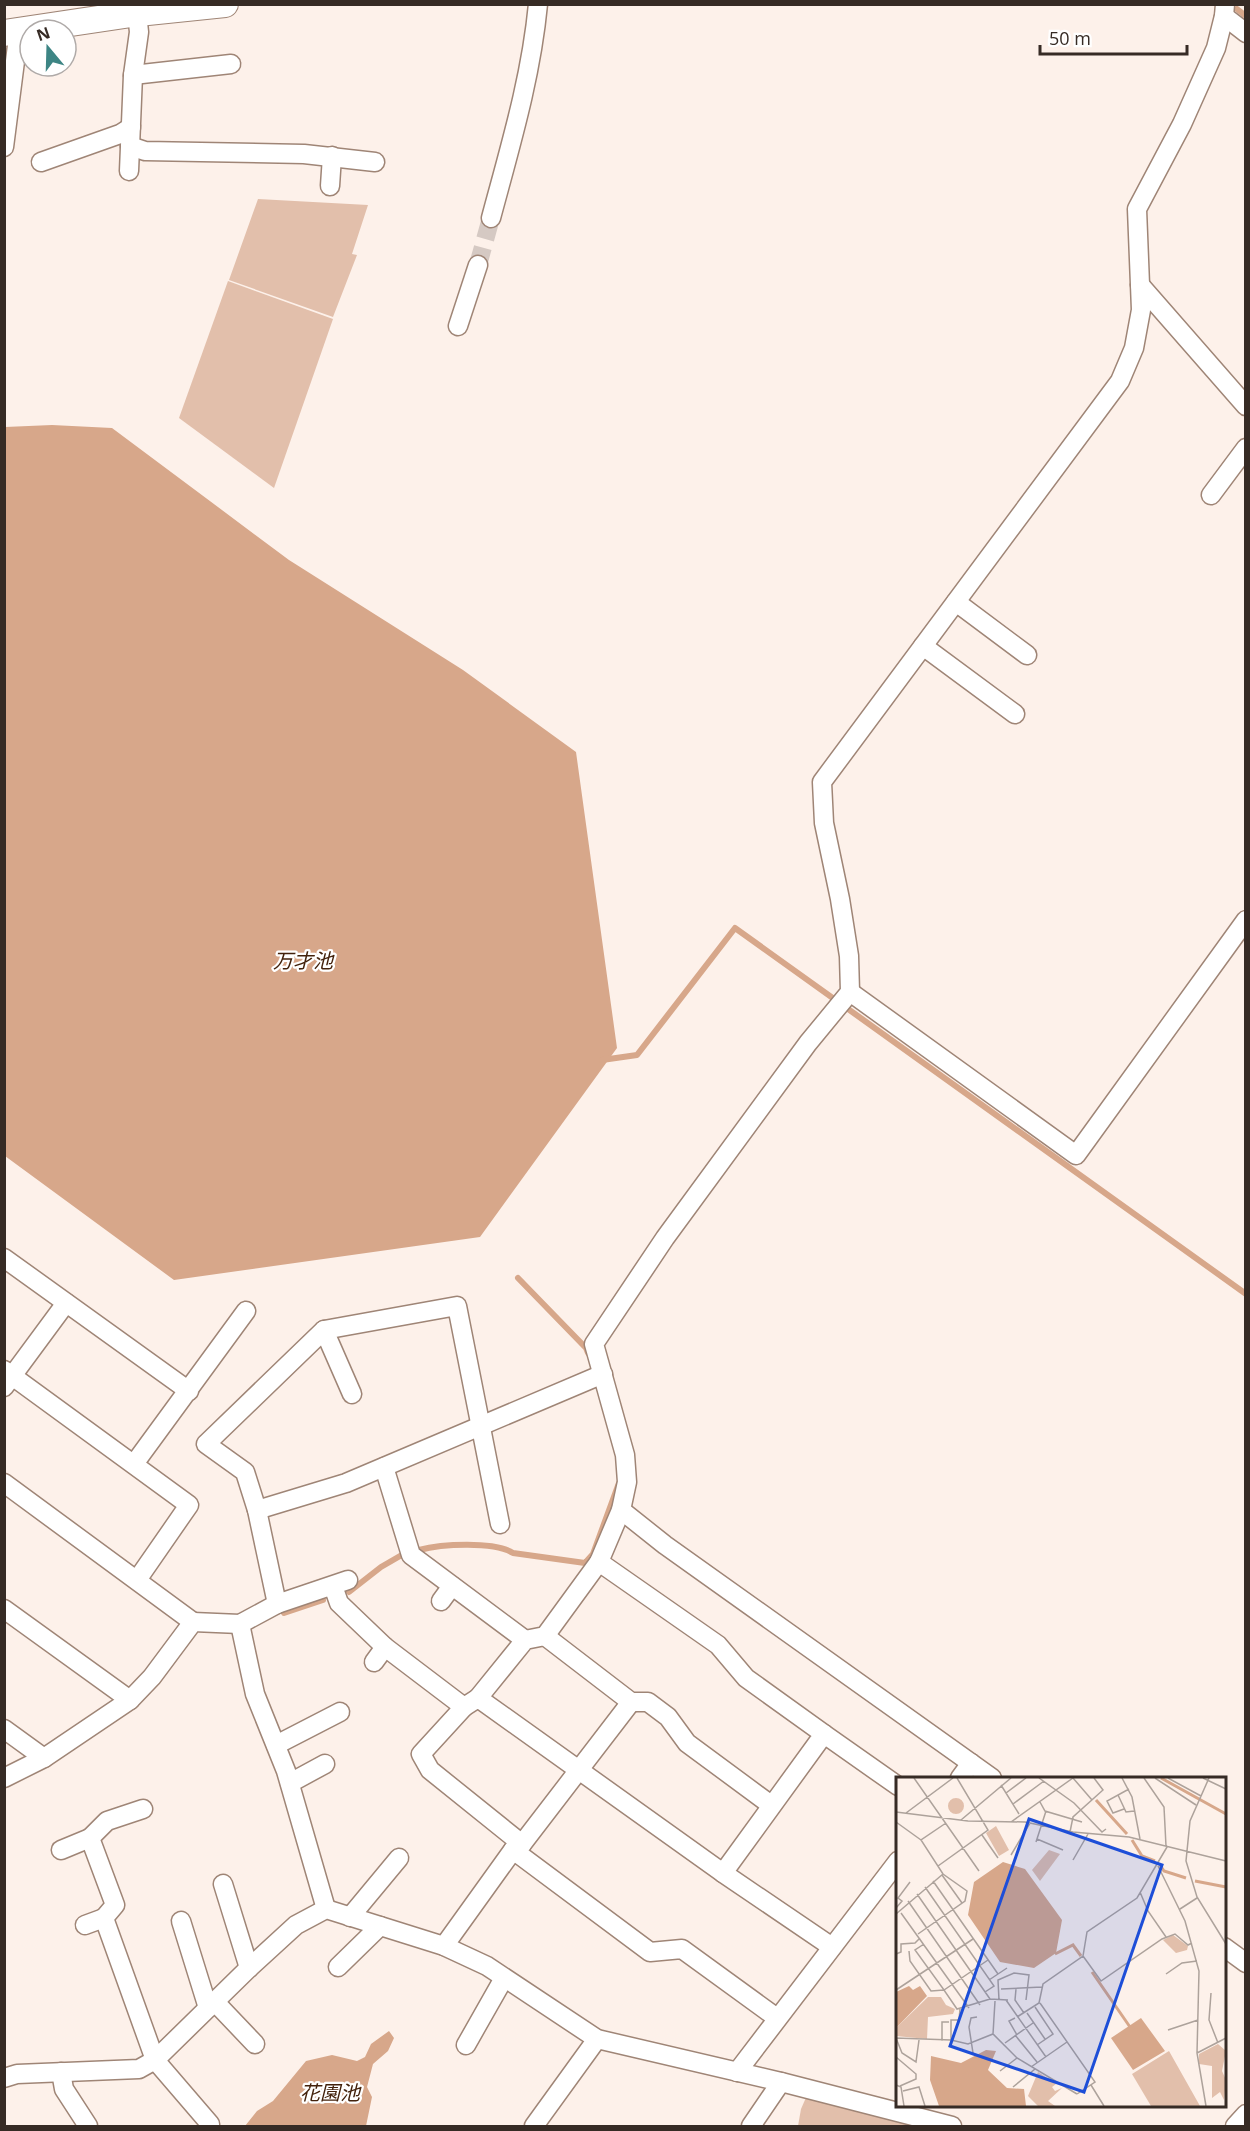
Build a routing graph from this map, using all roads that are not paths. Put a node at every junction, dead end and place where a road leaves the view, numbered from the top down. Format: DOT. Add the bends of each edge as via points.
graph roads {
  1 [pos="225,4"];
  2 [pos="538,4"];
  3 [pos="137,9"];
  4 [pos="1224,10"];
  5 [pos="12,32"];
  6 [pos="1245,33"];
  7 [pos="231,64"];
  8 [pos="134,75"];
  9 [pos="131,127"];
  10 [pos="130,146"];
  11 [pos="4,147"];
  12 [pos="332,156"];
  13 [pos="41,162"];
  14 [pos="375,162"];
  15 [pos="129,171"];
  16 [pos="330,186"];
  17 [pos="491,218"];
  18 [pos="478,265"];
  19 [pos="1140,285"];
  20 [pos="458,326"];
  21 [pos="1245,406"];
  22 [pos="1245,448"];
  23 [pos="1211,495"];
  24 [pos="956,603"];
  25 [pos="923,646"];
  26 [pos="1027,655"];
  27 [pos="1015,714"];
  28 [pos="1245,920"];
  29 [pos="850,992"];
  30 [pos="4,1258"];
  31 [pos="66,1303"];
  32 [pos="246,1311"];
  33 [pos="324,1330"];
  34 [pos="603,1374"];
  35 [pos="7,1377"];
  36 [pos="189,1391"];
  37 [pos="352,1394"];
  38 [pos="481,1426"];
  39 [pos="134,1464"];
  40 [pos="384,1467"];
  41 [pos="4,1483"];
  42 [pos="256,1510"];
  43 [pos="621,1510"];
  44 [pos="500,1524"];
  45 [pos="599,1562"];
  46 [pos="137,1580"];
  47 [pos="452,1586"];
  48 [pos="441,1601"];
  49 [pos="277,1604"];
  50 [pos="4,1609"];
  51 [pos="193,1622"];
  52 [pos="240,1624"];
  53 [pos="545,1636"];
  54 [pos="525,1640"];
  55 [pos="385,1647"];
  56 [pos="374,1662"];
  57 [pos="130,1700"];
  58 [pos="631,1702"];
  59 [pos="471,1703"];
  60 [pos="340,1712"];
  61 [pos="4,1729"];
  62 [pos="824,1734"];
  63 [pos="276,1745"];
  64 [pos="44,1758"];
  65 [pos="971,1763"];
  66 [pos="325,1764"];
  67 [pos="579,1771"];
  68 [pos="961,1777"];
  69 [pos="990,1777"];
  70 [pos="4,1778"];
  71 [pos="290,1783"];
  72 [pos="896,1785"];
  73 [pos="771,1804"];
  74 [pos="143,1809"];
  75 [pos="90,1838"];
  76 [pos="517,1847"];
  77 [pos="61,1850"];
  78 [pos="399,1858"];
  79 [pos="896,1862"];
  80 [pos="723,1873"];
  81 [pos="224,1884"];
  82 [pos="326,1909"];
  83 [pos="350,1917"];
  84 [pos="105,1918"];
  85 [pos="181,1921"];
  86 [pos="85,1925"];
  87 [pos="380,1926"];
  88 [pos="444,1946"];
  89 [pos="832,1947"];
  90 [pos="1226,1949"];
  91 [pos="1245,1963"];
  92 [pos="338,1967"];
  93 [pos="249,1968"];
  94 [pos="504,1978"];
  95 [pos="212,2005"];
  96 [pos="777,2018"];
  97 [pos="597,2039"];
  98 [pos="255,2044"];
  99 [pos="466,2045"];
  100 [pos="155,2060"];
  101 [pos="61,2072"];
  102 [pos="738,2072"];
  103 [pos="4,2078"];
  104 [pos="781,2082"];
  105 [pos="1245,2114"];
  106 [pos="210,2124"];
  107 [pos="539,2126"];
  108 [pos="88,2127"];
  109 [pos="751,2127"];
  110 [pos="952,2127"];
  111 [pos="1235,2127"];
  1 -- 3 [label="main road"];
  2 -- 17 [label="street" via="527,82"];
  3 -- 5 [label="main road"];
  3 -- 8 [label="street" via="139,32"];
  4 -- 6 [label="street"];
  4 -- 19 [label="street" via="1216,48 1137,209"];
  5 -- 11 [label="street"];
  7 -- 8 [label="street"];
  8 -- 9 [label="street"];
  9 -- 10 [label="street"];
  9 -- 13 [label="street"];
  10 -- 12 [label="street" via="145,151"];
  10 -- 15 [label="street"];
  12 -- 14 [label="street"];
  12 -- 16 [label="street"];
  18 -- 20 [label="street"];
  19 -- 21 [label="street"];
  19 -- 24 [label="street" via="1141,310 1134,348 1120,381"];
  22 -- 23 [label="street"];
  24 -- 25 [label="street"];
  24 -- 26 [label="street"];
  25 -- 27 [label="street"];
  25 -- 29 [label="street" via="822,782 824,823 849,956"];
  28 -- 29 [label="street" via="1076,1155"];
  29 -- 34 [label="street" via="665,1238 594,1344"];
  30 -- 31 [label="street"];
  31 -- 35 [label="street"];
  31 -- 36 [label="street"];
  32 -- 36 [label="street"];
  33 -- 37 [label="street"];
  33 -- 38 [label="street" via="457,1306"];
  33 -- 42 [label="street" via="206,1444 245,1472"];
  34 -- 38 [label="street"];
  34 -- 43 [label="street" via="625,1455 627,1482"];
  35 -- 39 [label="street"];
  36 -- 39 [label="street"];
  38 -- 40 [label="street"];
  38 -- 44 [label="street" via="484,1490"];
  39 -- 46 [label="street" via="189,1505"];
  40 -- 42 [label="street" via="346,1483"];
  40 -- 47 [label="street" via="411,1555"];
  41 -- 46 [label="street"];
  42 -- 49 [label="street"];
  43 -- 45 [label="street"];
  43 -- 65 [label="street"];
  45 -- 53 [label="street"];
  45 -- 62 [label="street" via="718,1645 746,1678"];
  46 -- 51 [label="street"];
  47 -- 48 [label="street"];
  47 -- 54 [label="street"];
  49 -- 52 [label="street"];
  49 -- 55 [label="street" via="340,1583 339,1603"];
  50 -- 57 [label="street"];
  51 -- 52 [label="street"];
  51 -- 57 [label="street"];
  52 -- 63 [label="street" via="255,1694"];
  53 -- 54 [label="street"];
  53 -- 58 [label="street"];
  54 -- 59 [label="street"];
  55 -- 56 [label="street"];
  55 -- 59 [label="street"];
  57 -- 64 [label="street"];
  58 -- 67 [label="street"];
  58 -- 73 [label="street" via="648,1702 668,1718 687,1743"];
  59 -- 67 [label="street"];
  59 -- 76 [label="street" via="416,1748 451,1798"];
  60 -- 63 [label="street"];
  61 -- 64 [label="street"];
  62 -- 72 [label="street"];
  62 -- 73 [label="street"];
  63 -- 71 [label="street"];
  64 -- 70 [label="street"];
  65 -- 68 [label="street"];
  65 -- 69 [label="street"];
  66 -- 71 [label="street"];
  67 -- 76 [label="street"];
  67 -- 80 [label="street"];
  71 -- 82 [label="street"];
  73 -- 80 [label="street"];
  74 -- 75 [label="street" via="107,1821"];
  75 -- 77 [label="street"];
  75 -- 84 [label="street" via="115,1905"];
  76 -- 88 [label="street"];
  76 -- 96 [label="street" via="650,1952 682,1949"];
  78 -- 83 [label="street"];
  79 -- 89 [label="street"];
  80 -- 89 [label="street"];
  81 -- 93 [label="street"];
  82 -- 83 [label="street"];
  82 -- 93 [label="street" via="296,1925"];
  83 -- 87 [label="street"];
  84 -- 86 [label="street"];
  84 -- 100 [label="street" via="112,1962"];
  85 -- 95 [label="street"];
  87 -- 88 [label="street"];
  87 -- 92 [label="street"];
  88 -- 94 [label="street"];
  89 -- 96 [label="street"];
  90 -- 91 [label="street"];
  93 -- 95 [label="street"];
  94 -- 97 [label="street"];
  94 -- 99 [label="street"];
  95 -- 98 [label="street"];
  95 -- 100 [label="street"];
  96 -- 102 [label="street"];
  97 -- 102 [label="street"];
  97 -- 107 [label="street"];
  100 -- 101 [label="street" via="139,2069"];
  100 -- 106 [label="street"];
  101 -- 103 [label="street"];
  101 -- 108 [label="street" via="64,2089"];
  102 -- 104 [label="street"];
  104 -- 109 [label="street"];
  104 -- 110 [label="street"];
  105 -- 111 [label="street"];
}
